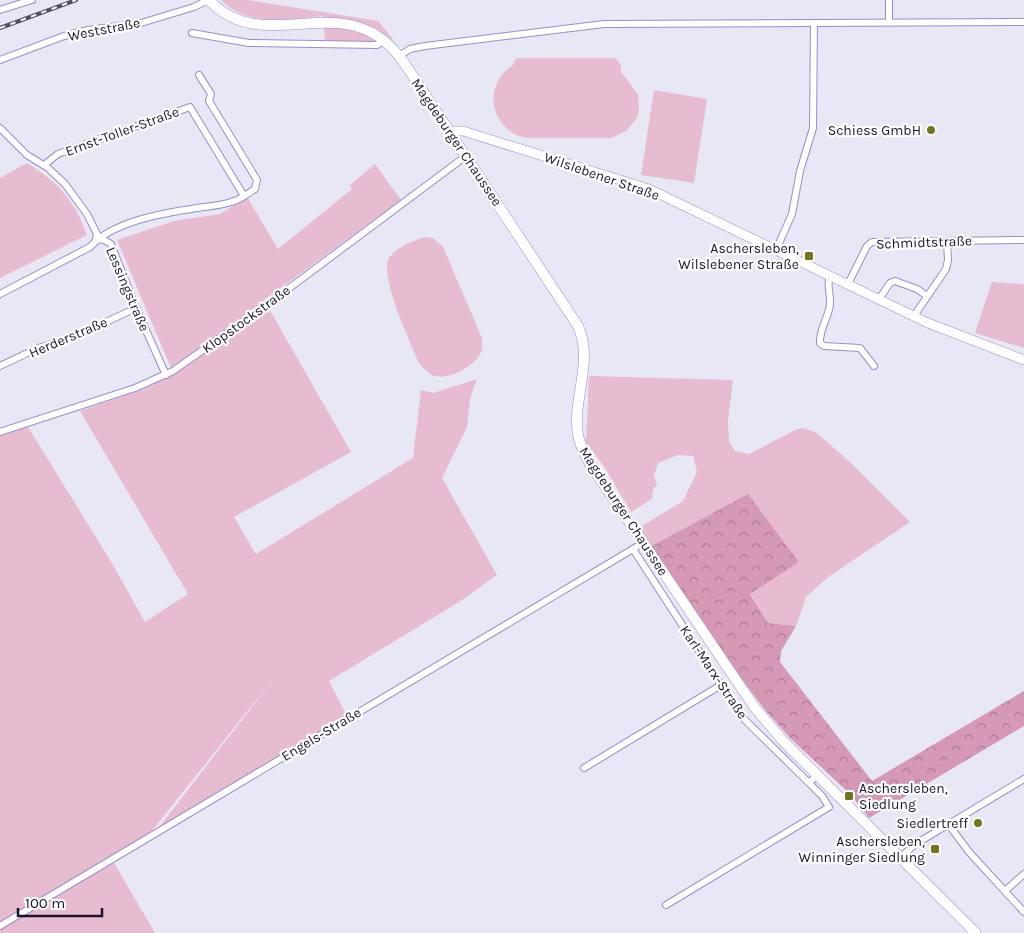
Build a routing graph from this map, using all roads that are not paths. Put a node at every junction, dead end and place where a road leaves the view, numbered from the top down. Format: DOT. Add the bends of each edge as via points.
graph roads {
  1 [pos="6,0"];
  2 [pos="32,0"];
  3 [pos="208,0"];
  4 [pos="889,0"];
  5 [pos="8,7"];
  6 [pos="0,10"];
  7 [pos="889,22"];
  8 [pos="1024,22"];
  9 [pos="814,23"];
  10 [pos="192,34"];
  11 [pos="384,40"];
  12 [pos="399,56"];
  13 [pos="0,60"];
  14 [pos="199,75"];
  15 [pos="0,128"];
  16 [pos="450,133"];
  17 [pos="466,156"];
  18 [pos="44,166"];
  19 [pos="244,196"];
  20 [pos="96,239"];
  21 [pos="1024,240"];
  22 [pos="946,241"];
  23 [pos="776,250"];
  24 [pos="830,276"];
  25 [pos="848,284"];
  26 [pos="0,294"];
  27 [pos="927,296"];
  28 [pos="879,299"];
  29 [pos="136,308"];
  30 [pos="917,317"];
  31 [pos="1024,360"];
  32 [pos="0,366"];
  33 [pos="874,366"];
  34 [pos="166,375"];
  35 [pos="0,432"];
  36 [pos="643,543"];
  37 [pos="633,550"];
  38 [pos="721,685"];
  39 [pos="584,768"];
  40 [pos="818,775"];
  41 [pos="1024,780"];
  42 [pos="809,784"];
  43 [pos="949,825"];
  44 [pos="900,858"];
  45 [pos="1024,874"];
  46 [pos="1005,891"];
  47 [pos="666,905"];
  48 [pos="1024,912"];
  49 [pos="0,926"];
  50 [pos="976,933"];
  1 -- 5 [label="street"];
  2 -- 5 [label="street"];
  3 -- 11 [label="main road, Magdeburger Chaussee" via="228,15 249,24 276,26 344,22 362,27"];
  3 -- 13 [label="street, Weststraße" via="141,23 64,36"];
  4 -- 7 [label="street"];
  5 -- 6 [label="street"];
  7 -- 8 [label="street"];
  7 -- 9 [label="street"];
  9 -- 12 [label="street" via="604,24 424,46"];
  9 -- 23 [label="street" via="813,128 792,214"];
  10 -- 11 [label="street" via="249,43 380,45"];
  11 -- 12 [label="main road, Magdeburger Chaussee"];
  12 -- 16 [label="main road, Magdeburger Chaussee"];
  14 -- 19 [label="street" via="211,94 209,101 257,180 255,190"];
  15 -- 18 [label="street, Lessingstraße" via="27,155"];
  16 -- 17 [label="main road, Magdeburger Chaussee"];
  16 -- 23 [label="street, Wilslebener Straße" via="463,131 632,183"];
  17 -- 34 [label="street, Klopstockstraße"];
  17 -- 36 [label="main road, Magdeburger Chaussee" via="581,331 585,350 577,413 580,446"];
  18 -- 19 [label="street, Ernst-Toller-Straße" via="58,154 190,107"];
  18 -- 20 [label="street, Lessingstraße" via="78,200 92,223"];
  19 -- 20 [label="street" via="231,202 140,220"];
  20 -- 26 [label="street" via="90,247"];
  20 -- 29 [label="street, Lessingstraße" via="111,244"];
  21 -- 22 [label="street, Schmidtstraße"];
  22 -- 25 [label="street, Schmidtstraße" via="869,243"];
  22 -- 27 [label="street" via="946,269"];
  23 -- 24 [label="street, Wilslebener Straße"];
  24 -- 25 [label="street, Wilslebener Straße"];
  24 -- 33 [label="street" via="830,306 820,342 824,346 860,348"];
  25 -- 28 [label="street, Wilslebener Straße"];
  27 -- 28 [label="street" via="895,281"];
  27 -- 30 [label="street"];
  28 -- 30 [label="street, Wilslebener Straße"];
  29 -- 32 [label="street, Herderstraße"];
  29 -- 34 [label="street, Lessingstraße"];
  30 -- 31 [label="street, Wilslebener Straße"];
  34 -- 35 [label="street, Klopstockstraße"];
  36 -- 37 [label="street, Engels-Straße"];
  36 -- 40 [label="main road, Magdeburger Chaussee" via="755,708"];
  37 -- 38 [label="street, Karl-Marx-Straße"];
  37 -- 49 [label="street, Engels-Straße"];
  38 -- 39 [label="street"];
  38 -- 42 [label="street, Karl-Marx-Straße" via="755,731"];
  40 -- 42 [label="street"];
  40 -- 44 [label="main road, Magdeburger Chaussee"];
  41 -- 43 [label="street"];
  42 -- 47 [label="street, Karl-Marx-Straße" via="829,807"];
  43 -- 44 [label="street" via="914,845"];
  43 -- 46 [label="street"];
  44 -- 50 [label="main road, Magdeburger Chaussee"];
  45 -- 46 [label="street"];
  46 -- 48 [label="street"];
}
